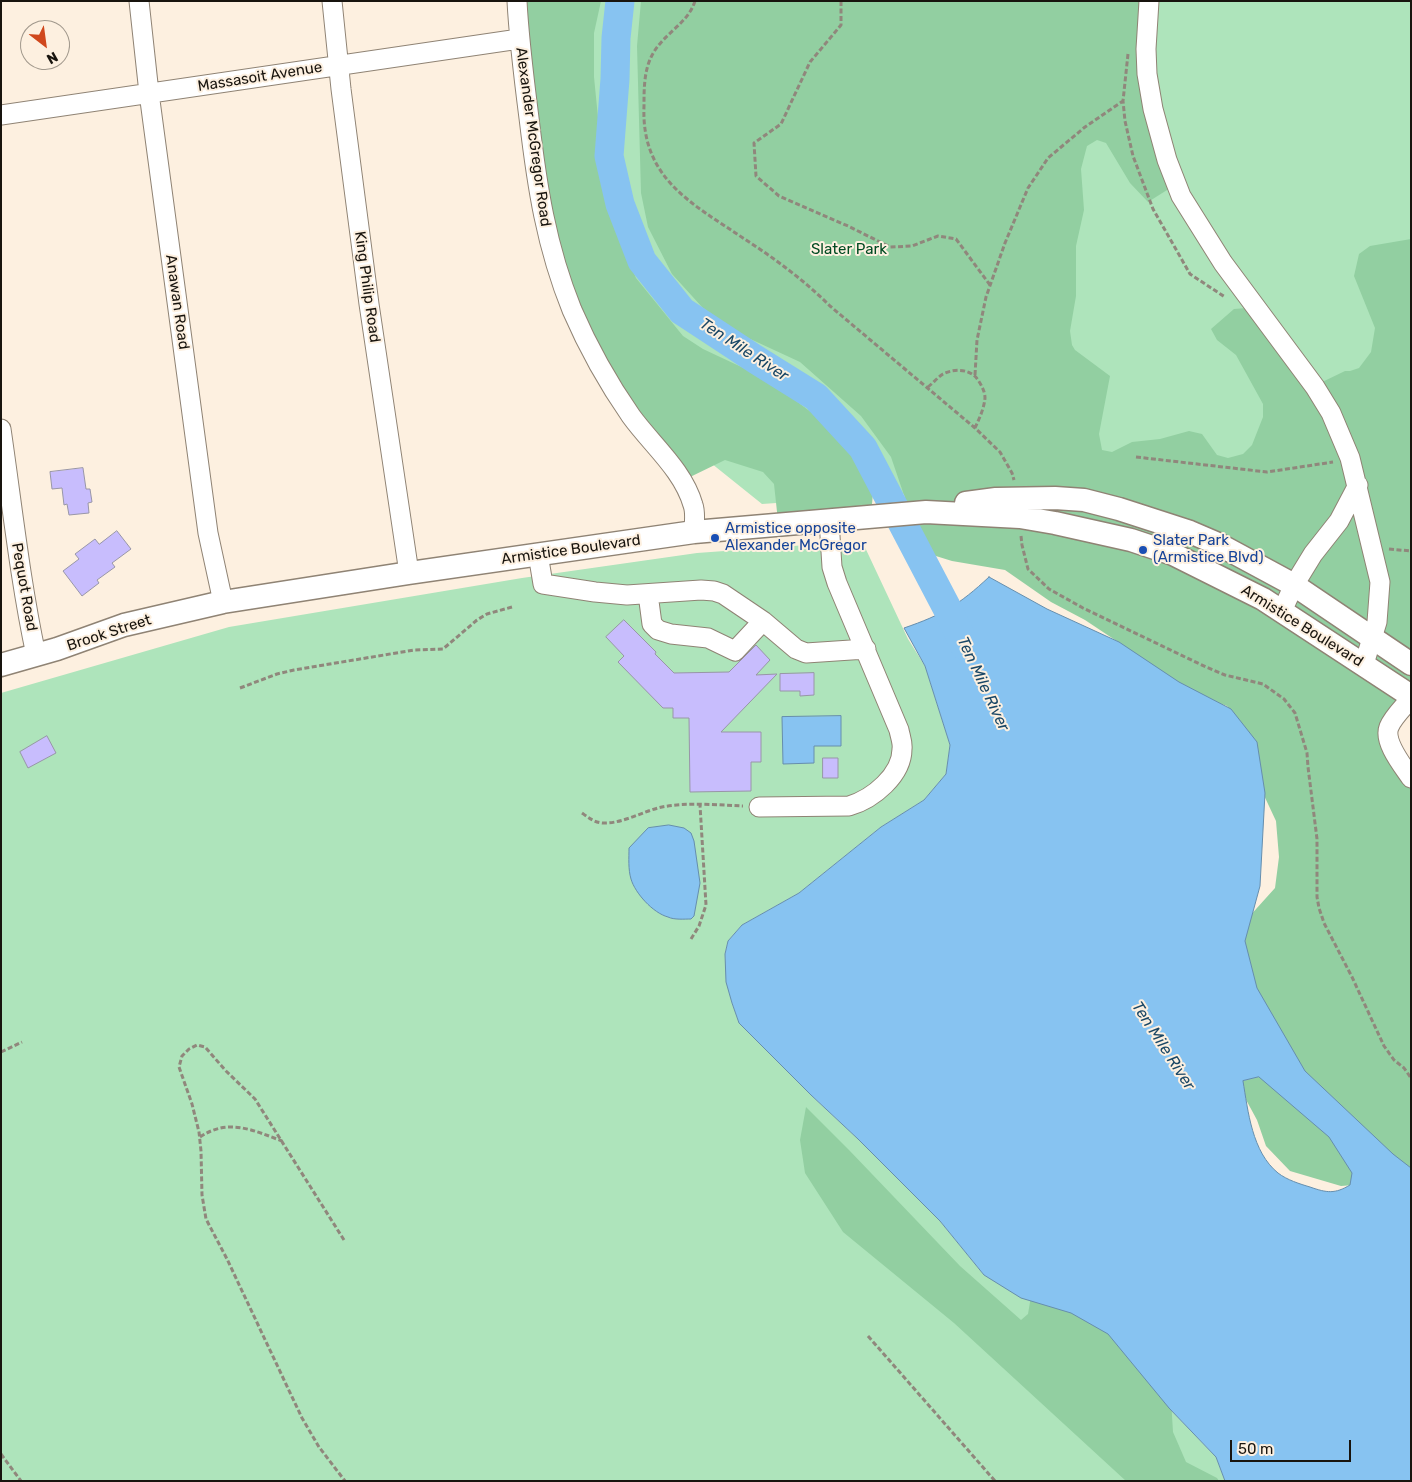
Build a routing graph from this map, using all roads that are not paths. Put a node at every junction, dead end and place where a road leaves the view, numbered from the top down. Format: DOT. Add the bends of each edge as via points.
graph roads {
  1 [pos="138,1"];
  2 [pos="332,1"];
  3 [pos="517,1"];
  4 [pos="1149,1"];
  5 [pos="519,39"];
  6 [pos="338,64"];
  7 [pos="149,93"];
  8 [pos="1,115"];
  9 [pos="1,429"];
  10 [pos="1358,486"];
  11 [pos="926,512"];
  12 [pos="829,520"];
  13 [pos="694,532"];
  14 [pos="538,554"];
  15 [pos="408,573"];
  16 [pos="1294,585"];
  17 [pos="648,594"];
  18 [pos="220,603"];
  19 [pos="1282,611"];
  20 [pos="763,622"];
  21 [pos="1373,637"];
  22 [pos="866,649"];
  23 [pos="36,655"];
  24 [pos="1364,664"];
  25 [pos="1411,664"];
  26 [pos="1,665"];
  27 [pos="1411,697"];
  28 [pos="1411,778"];
  29 [pos="759,807"];
  1 -- 7 [label="street, Anawan Road"];
  2 -- 6 [label="street, King Philip Road"];
  3 -- 5 [label="street, Alexander McGregor Road"];
  4 -- 10 [label="street" via="1147,74 1167,160 1181,196 1223,263 1331,413"];
  5 -- 6 [label="street, Massasoit Avenue"];
  5 -- 13 [label="street, Alexander McGregor Road" via="546,233 572,310 608,381 632,417 685,482 694,507"];
  6 -- 7 [label="street, Massasoit Avenue"];
  6 -- 15 [label="street, King Philip Road"];
  7 -- 8 [label="street, Massasoit Avenue"];
  7 -- 18 [label="street, Anawan Road"];
  9 -- 23 [label="street, Pequot Road" via="18,556"];
  10 -- 16 [label="street" via="1339,521"];
  10 -- 21 [label="street" via="1380,582"];
  11 -- 12 [label="main road, Armistice Boulevard"];
  11 -- 16 [label="main road, Armistice Boulevard" via="996,499 1084,500 1190,532"];
  11 -- 19 [label="main road, Armistice Boulevard" via="1020,517 1131,540 1173,554 1263,598"];
  12 -- 13 [label="main road, Armistice Boulevard"];
  12 -- 22 [label="street" via="836,583"];
  13 -- 14 [label="main road, Armistice Boulevard"];
  14 -- 15 [label="main road, Armistice Boulevard"];
  14 -- 17 [label="street" via="543,584 595,592"];
  15 -- 18 [label="main road, Armistice Boulevard"];
  16 -- 19 [label="street"];
  16 -- 21 [label="main road, Armistice Boulevard"];
  17 -- 20 [label="street" via="714,591"];
  17 -- 20 [label="street" via="652,624 658,630 708,638 736,651"];
  18 -- 23 [label="main road, Brook Street" via="124,625"];
  19 -- 24 [label="main road, Armistice Boulevard"];
  20 -- 22 [label="street" via="796,649 806,653"];
  21 -- 24 [label="street"];
  21 -- 25 [label="main road, Armistice Boulevard"];
  22 -- 29 [label="street" via="899,730 902,748 893,776 870,796 849,806"];
  23 -- 26 [label="main road, Brook Street"];
  24 -- 27 [label="main road, Armistice Boulevard"];
  27 -- 28 [label="street" via="1389,728 1388,736 1391,748"];
}
